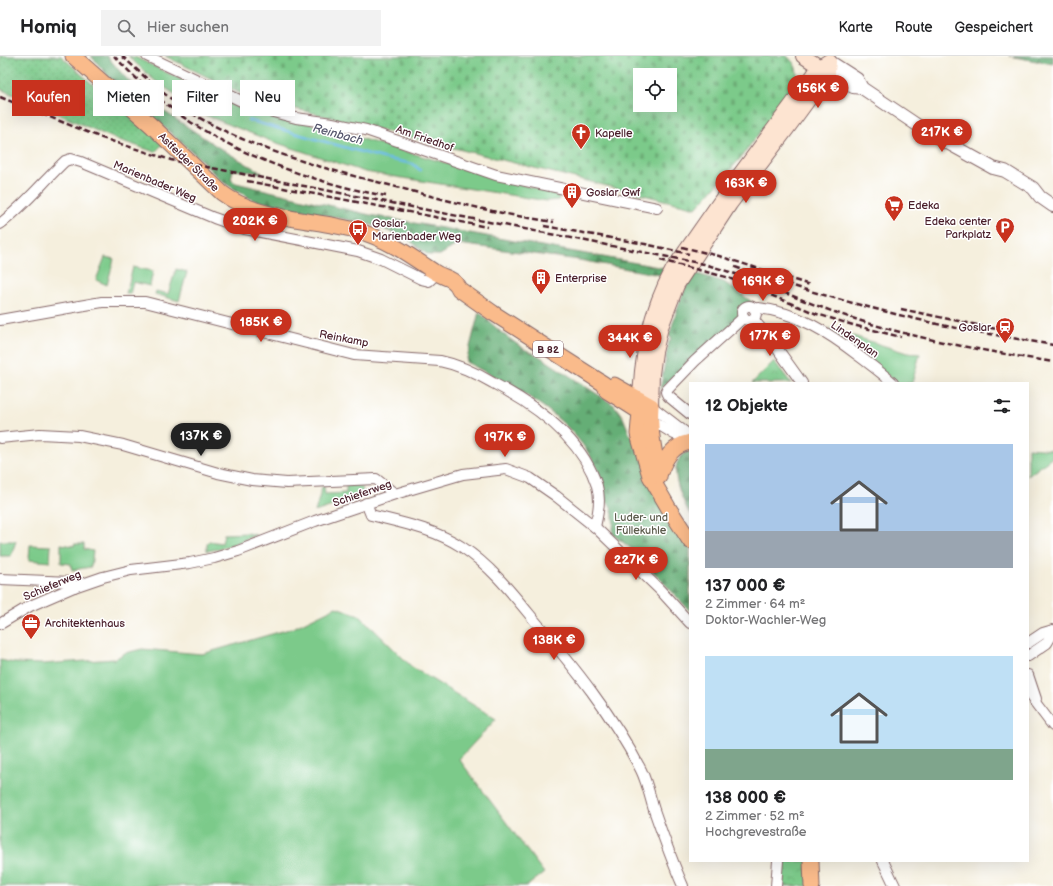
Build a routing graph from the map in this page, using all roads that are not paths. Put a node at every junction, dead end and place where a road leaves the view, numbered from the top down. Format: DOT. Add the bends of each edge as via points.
graph roads {
  1 [pos="73,56"];
  2 [pos="147,56"];
  3 [pos="803,56"];
  4 [pos="824,64"];
  5 [pos="1053,206"];
  6 [pos="657,208"];
  7 [pos="0,224"];
  8 [pos="436,274"];
  9 [pos="751,315"];
  10 [pos="0,320"];
  11 [pos="801,382"];
  12 [pos="892,382"];
  13 [pos="645,409"];
  14 [pos="689,413"];
  15 [pos="689,435"];
  16 [pos="0,438"];
  17 [pos="689,441"];
  18 [pos="689,442"];
  19 [pos="659,475"];
  20 [pos="394,494"];
  21 [pos="662,494"];
  22 [pos="366,503"];
  23 [pos="595,528"];
  24 [pos="689,540"];
  25 [pos="0,579"];
  26 [pos="74,587"];
  27 [pos="689,622"];
  28 [pos="0,624"];
  29 [pos="1053,632"];
  30 [pos="1029,641"];
  31 [pos="1029,655"];
  32 [pos="1029,678"];
  33 [pos="1029,694"];
  34 [pos="1038,705"];
  35 [pos="1053,726"];
  36 [pos="778,862"];
  37 [pos="811,862"];
  38 [pos="883,862"];
  39 [pos="683,886"];
  40 [pos="776,886"];
  41 [pos="812,886"];
  42 [pos="895,886"];
  1 -- 8 [label="main road, Astfelder Straße / B 82" via="234,202 256,210 355,230 376,237 406,253"];
  2 -- 6 [label="street, Am Friedhof" via="254,107 296,118 332,122 366,130 496,175"];
  3 -- 4 [label="main road"];
  4 -- 5 [label="street" via="853,87 862,88 926,131 993,168 1000,177"];
  4 -- 13 [label="main road" via="787,129 730,204 677,285 661,327"];
  7 -- 8 [label="street, Marienbader Weg" via="14,214 65,161 70,159 245,229 358,251 381,258 421,279 428,280"];
  8 -- 13 [label="main road, Astfelder Straße / B 82" via="451,290 459,289 604,384 607,390"];
  9 -- 11 [label="street"];
  9 -- 12 [label="street, Lindenplan" via="758,308 784,312 810,323 842,343"];
  9 -- 14 [label="street" via="695,361 667,390 666,394"];
  10 -- 23 [label="street, Reinkamp" via="102,302 145,302 354,355 440,361 461,366 519,397 548,418 569,438 586,462 597,485 599,510"];
  13 -- 15 [label="street, Astfelder Straße"];
  13 -- 17 [label="street, Astfelder Straße" via="674,434"];
  13 -- 19 [label="main road"];
  13 -- 21 [label="main road" via="638,434 650,476"];
  16 -- 20 [label="street" via="40,434 79,436 123,445 211,471 252,480 287,483 376,479"];
  18 -- 19 [label="main road" via="672,450 666,457"];
  19 -- 21 [label="main road"];
  20 -- 22 [label="street, Schieferweg"];
  20 -- 23 [label="street, Schieferweg" via="463,474 506,469 530,478"];
  21 -- 24 [label="main road"];
  22 -- 26 [label="street, Schieferweg" via="214,558 131,570"];
  22 -- 39 [label="street" via="371,515 439,534 462,547 502,580 620,730 641,771"];
  23 -- 27 [label="street, Schieferweg" via="660,590"];
  25 -- 26 [label="street" via="71,582"];
  26 -- 28 [label="street, Schieferweg" via="30,606"];
  29 -- 30 [label="street" via="1042,633"];
  29 -- 31 [label="street" via="1047,643"];
  32 -- 34 [label="street"];
  33 -- 34 [label="street"];
  34 -- 35 [label="street"];
  36 -- 40 [label="street"];
  37 -- 41 [label="main road"];
  38 -- 42 [label="street"];
}
